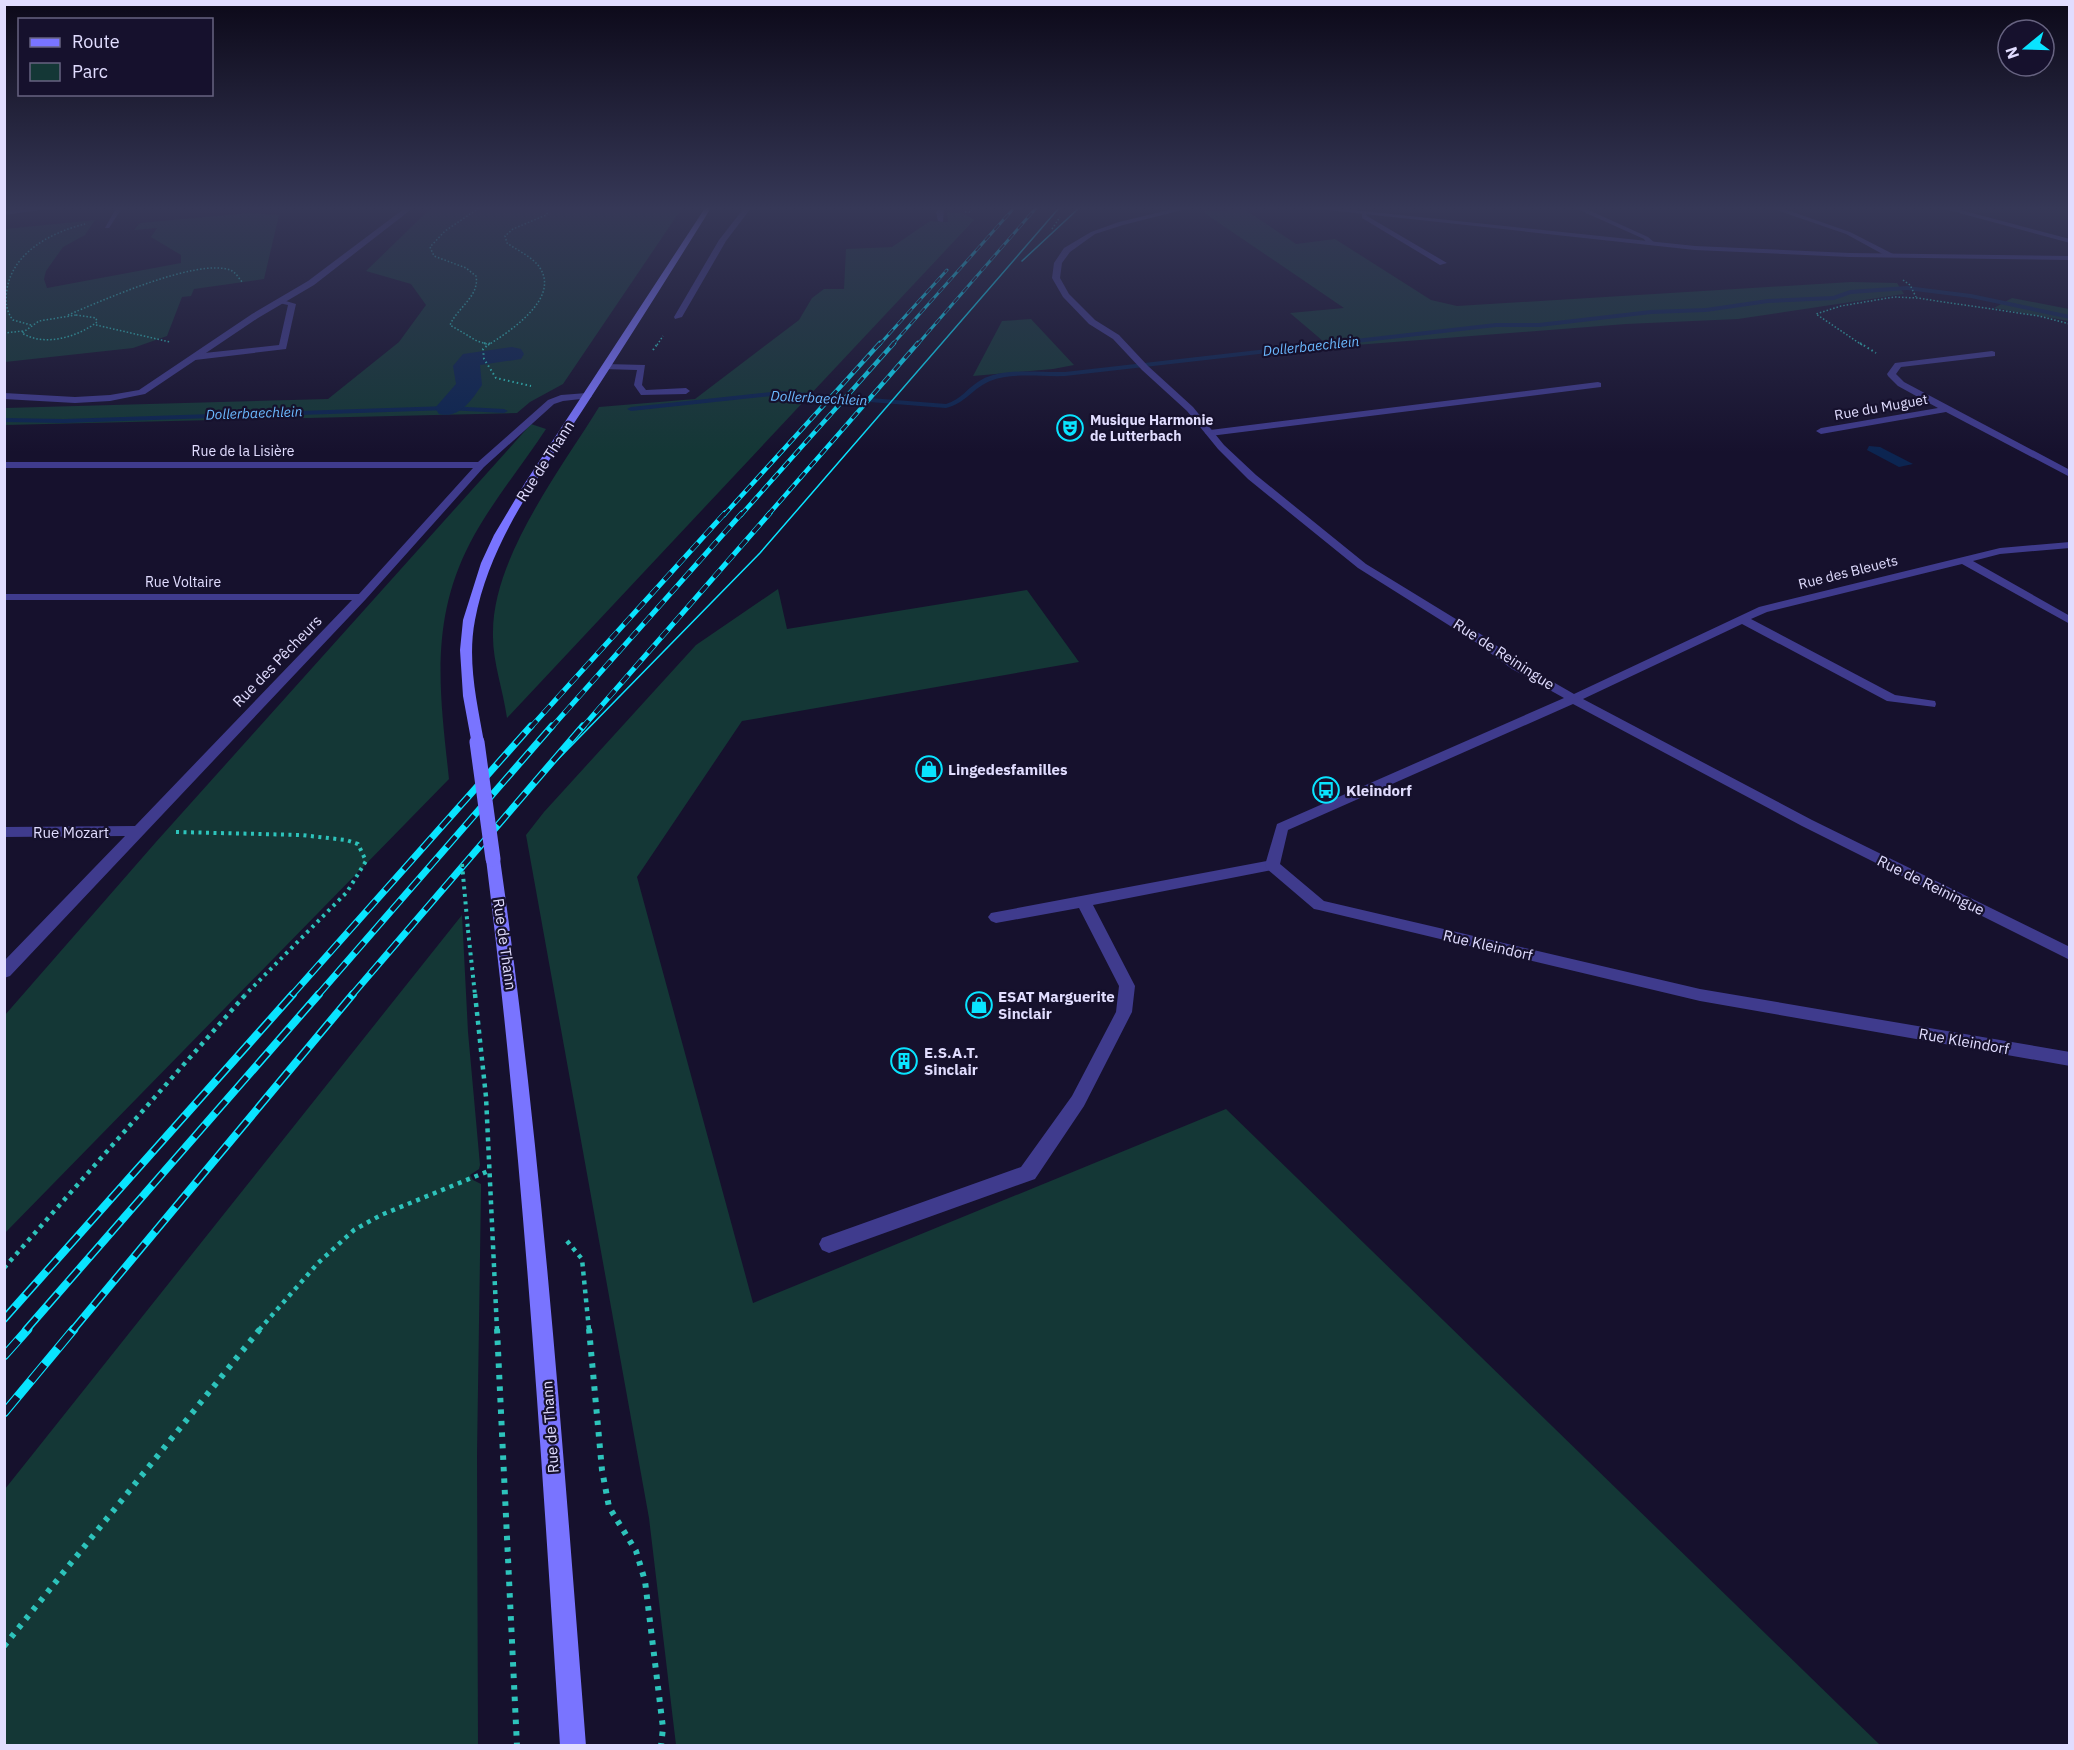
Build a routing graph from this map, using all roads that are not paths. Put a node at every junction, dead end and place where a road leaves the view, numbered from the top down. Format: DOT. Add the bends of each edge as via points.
graph roads {
  1 [pos="299,290"];
  2 [pos="656,290"];
  3 [pos="694,290"];
  4 [pos="1063,290"];
  5 [pos="282,301"];
  6 [pos="678,317"];
  7 [pos="1992,354"];
  8 [pos="195,357"];
  9 [pos="606,367"];
  10 [pos="1598,385"];
  11 [pos="1510,386"];
  12 [pos="686,392"];
  13 [pos="4,396"];
  14 [pos="587,396"];
  15 [pos="1946,409"];
  16 [pos="1207,428"];
  17 [pos="1821,431"];
  18 [pos="4,465"];
  19 [pos="481,465"];
  20 [pos="2070,474"];
  21 [pos="2070,545"];
  22 [pos="1964,560"];
  23 [pos="4,597"];
  24 [pos="362,597"];
  25 [pos="1742,619"];
  26 [pos="2070,621"];
  27 [pos="1573,698"];
  28 [pos="1930,704"];
  29 [pos="137,831"];
  30 [pos="4,832"];
  31 [pos="1272,865"];
  32 [pos="1084,903"];
  33 [pos="996,916"];
  34 [pos="2070,954"];
  35 [pos="4,972"];
  36 [pos="2070,1059"];
  37 [pos="829,1244"];
  38 [pos="573,1746"];
  1 -- 5 [label="street"];
  2 -- 9 [label="main road, Rue de Thann"];
  3 -- 6 [label="street"];
  4 -- 16 [label="street, Rue de Reiningue" via="1092,322 1116,337"];
  5 -- 8 [label="street"];
  5 -- 8 [label="street" via="292,304 283,347"];
  7 -- 15 [label="street, Rue du Muguet" via="1899,365 1891,374 1901,384"];
  8 -- 13 [label="street" via="142,392 75,400"];
  9 -- 12 [label="street" via="642,367 638,385 644,393"];
  9 -- 14 [label="main road, Rue de Thann"];
  10 -- 16 [label="street"];
  11 -- 16 [label="street"];
  14 -- 19 [label="street, Rue des Pêcheurs" via="551,402"];
  14 -- 38 [label="main road, Rue de Thann, bridge" via="498,537 475,594 466,662 518,1046"];
  15 -- 17 [label="street, Rue du Muguet"];
  15 -- 20 [label="street, Rue du Muguet"];
  16 -- 27 [label="street, Rue de Reiningue" via="1252,477 1362,567"];
  18 -- 19 [label="street, Rue de la Lisière"];
  19 -- 24 [label="street, Rue des Pêcheurs"];
  21 -- 22 [label="street, Rue des Bleuets" via="2000,551"];
  22 -- 25 [label="street, Rue des Bleuets" via="1763,609"];
  22 -- 26 [label="street"];
  23 -- 24 [label="street, Rue Voltaire"];
  24 -- 29 [label="street, Rue des Pêcheurs"];
  25 -- 27 [label="street, Rue des Bleuets"];
  25 -- 28 [label="street" via="1892,698"];
  27 -- 31 [label="street" via="1282,827"];
  27 -- 34 [label="street, Rue de Reiningue" via="1807,824"];
  29 -- 30 [label="street, Rue Mozart"];
  29 -- 35 [label="street, Rue des Pêcheurs"];
  31 -- 32 [label="street"];
  31 -- 36 [label="street, Rue Kleindorf" via="1318,905 1330,908 1700,995"];
  32 -- 33 [label="street"];
  32 -- 37 [label="street" via="1126,986 1124,1012 1078,1101 1028,1173"];
}
